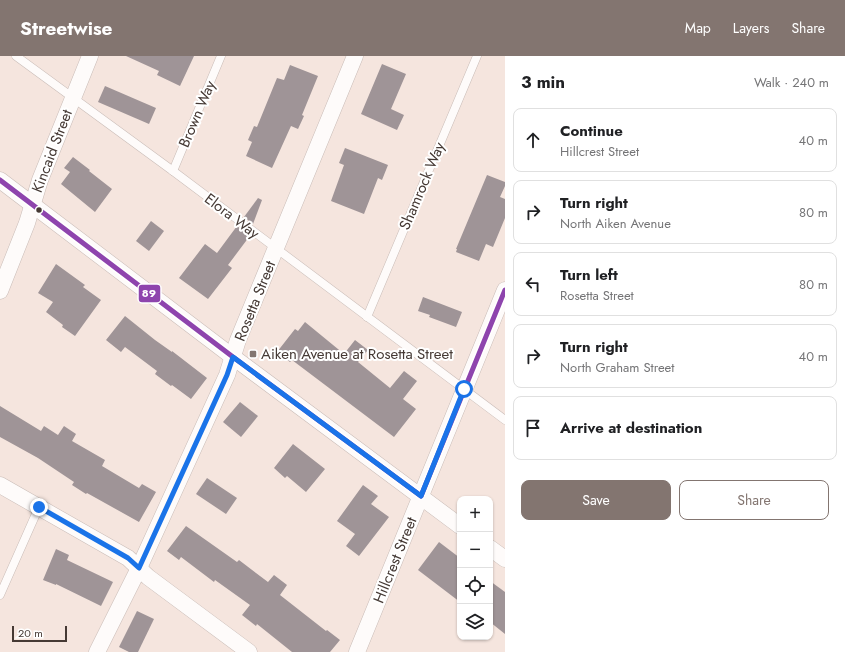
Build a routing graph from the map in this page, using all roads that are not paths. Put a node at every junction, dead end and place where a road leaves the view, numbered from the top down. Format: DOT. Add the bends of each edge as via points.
graph roads {
  1 [pos="16,56"];
  2 [pos="90,56"];
  3 [pos="221,56"];
  4 [pos="355,56"];
  5 [pos="477,56"];
  6 [pos="73,97"];
  7 [pos="173,171"];
  8 [pos="0,180"];
  9 [pos="33,205"];
  10 [pos="276,249"];
  11 [pos="505,290"];
  12 [pos="0,291"];
  13 [pos="367,317"];
  14 [pos="233,357"];
  15 [pos="464,389"];
  16 [pos="505,420"];
  17 [pos="0,485"];
  18 [pos="421,496"];
  19 [pos="39,507"];
  20 [pos="457,524"];
  21 [pos="493,550"];
  22 [pos="505,559"];
  23 [pos="139,568"];
  24 [pos="0,595"];
  25 [pos="97,652"];
  26 [pos="249,652"];
  27 [pos="357,652"];
  1 -- 6 [label="lane, Elora Way"];
  2 -- 6 [label="street, Kincaid Street"];
  3 -- 7 [label="lane, Brown Way"];
  4 -- 10 [label="street, Rosetta Street"];
  5 -- 13 [label="lane, Shamrock Way"];
  6 -- 7 [label="lane, Elora Way"];
  6 -- 9 [label="street, Kincaid Street" via="40,180"];
  7 -- 10 [label="lane, Elora Way"];
  8 -- 9 [label="street"];
  9 -- 12 [label="street, Kincaid Street"];
  9 -- 14 [label="street"];
  10 -- 13 [label="lane, Elora Way"];
  10 -- 14 [label="street, Rosetta Street"];
  11 -- 15 [label="street, Hillcrest Street"];
  13 -- 15 [label="lane, Elora Way"];
  14 -- 18 [label="street"];
  14 -- 23 [label="street, Rosetta Street"];
  15 -- 16 [label="lane, Elora Way"];
  15 -- 18 [label="street, Hillcrest Street"];
  17 -- 19 [label="street"];
  18 -- 20 [label="street"];
  18 -- 27 [label="street, Hillcrest Street"];
  19 -- 23 [label="street" via="128,558"];
  19 -- 24 [label="lane"];
  21 -- 22 [label="street"];
  23 -- 25 [label="street, Rosetta Street"];
  23 -- 26 [label="street"];
}
